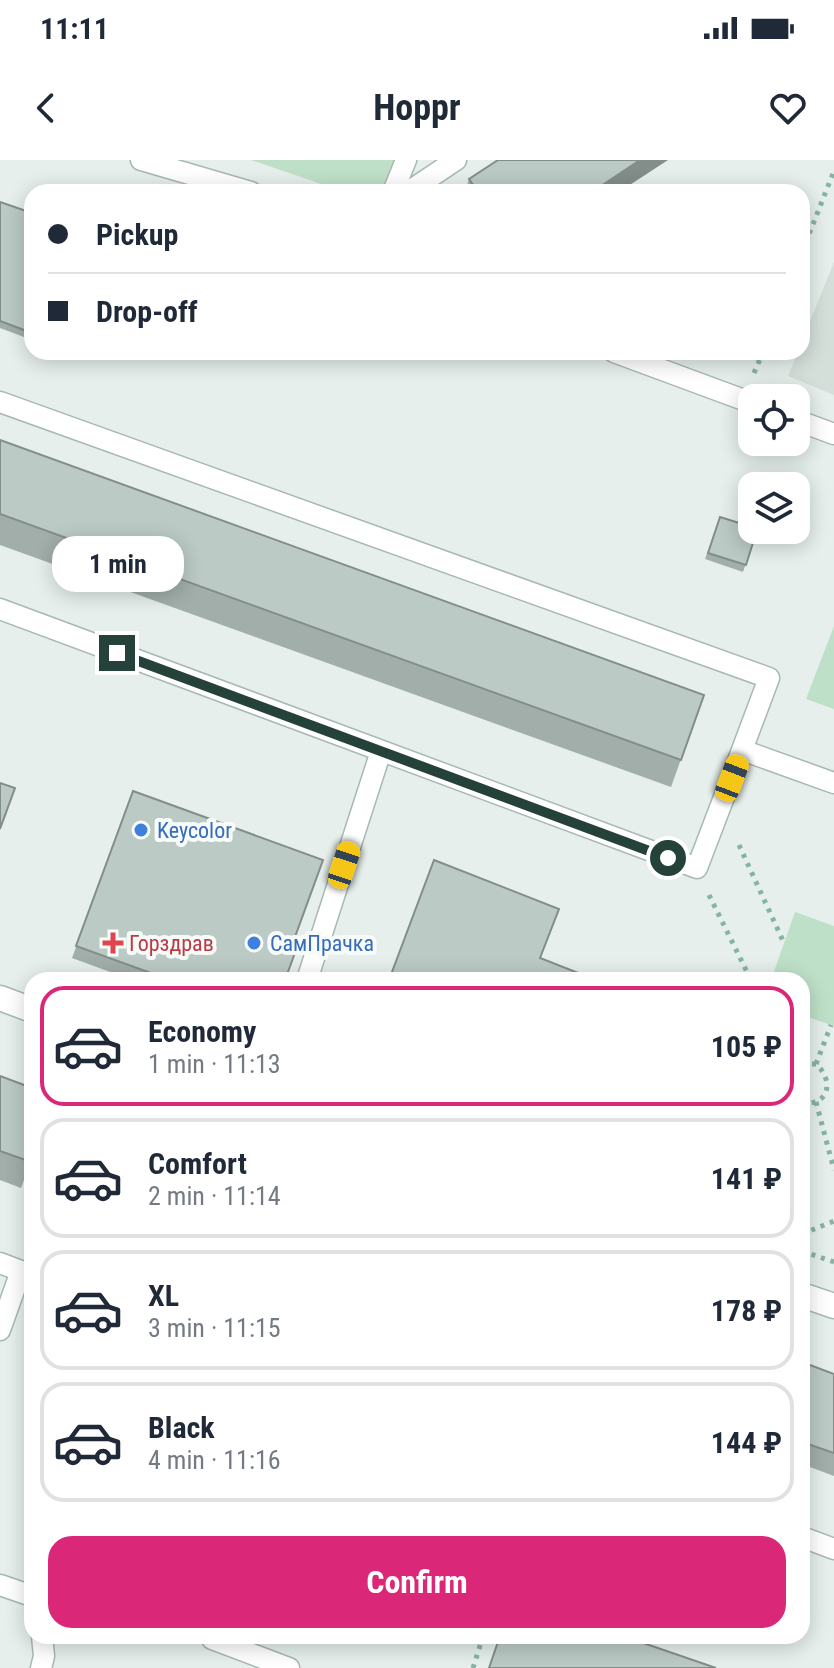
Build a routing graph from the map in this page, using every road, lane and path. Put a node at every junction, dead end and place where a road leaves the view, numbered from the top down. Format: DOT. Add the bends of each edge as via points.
graph roads {
  1 [pos="141,160"];
  2 [pos="406,160"];
  3 [pos="456,160"];
  4 [pos="834,171"];
  5 [pos="224,184"];
  6 [pos="396,184"];
  7 [pos="420,184"];
  8 [pos="810,232"];
  9 [pos="636,360"];
  10 [pos="738,398"];
  11 [pos="0,402"];
  12 [pos="810,425"];
  13 [pos="834,434"];
  14 [pos="0,609"];
  15 [pos="742,750"];
  16 [pos="381,751"];
  17 [pos="834,783"];
  18 [pos="721,805"];
  19 [pos="697,868"];
  20 [pos="784,943"];
  21 [pos="310,972"];
  22 [pos="747,972"];
  23 [pos="0,998"];
  24 [pos="24,1007"];
  25 [pos="831,1025"];
  26 [pos="810,1064"];
  27 [pos="816,1064"];
  28 [pos="810,1102"];
  29 [pos="816,1102"];
  30 [pos="834,1170"];
  31 [pos="834,1221"];
  32 [pos="810,1231"];
  33 [pos="810,1254"];
  34 [pos="834,1262"];
  35 [pos="0,1263"];
  36 [pos="810,1298"];
  37 [pos="834,1306"];
  38 [pos="0,1330"];
  39 [pos="810,1540"];
  40 [pos="834,1549"];
  41 [pos="0,1585"];
  42 [pos="24,1593"];
  43 [pos="43,1644"];
  44 [pos="225,1644"];
  45 [pos="480,1644"];
  46 [pos="41,1668"];
  47 [pos="289,1668"];
  48 [pos="473,1668"];
  1 -- 5 [label="lane"];
  2 -- 6 [label="lane"];
  3 -- 7 [label="lane"];
  4 -- 8 [label="path"];
  9 -- 10 [label="lane"];
  11 -- 15 [label="lane" via="769,678"];
  12 -- 13 [label="lane"];
  14 -- 16 [label="lane"];
  15 -- 17 [label="lane"];
  15 -- 18 [label="lane"];
  16 -- 19 [label="lane"];
  16 -- 21 [label="lane"];
  18 -- 19 [label="lane"];
  18 -- 20 [label="path"];
  19 -- 22 [label="path"];
  23 -- 24 [label="street"];
  25 -- 27 [label="path"];
  26 -- 27 [label="path"];
  27 -- 29 [label="path" via="829,1084"];
  28 -- 29 [label="path"];
  29 -- 30 [label="path"];
  31 -- 32 [label="path"];
  33 -- 34 [label="path"];
  35 -- 38 [label="lane" via="21,1271"];
  36 -- 37 [label="street"];
  39 -- 40 [label="lane"];
  41 -- 42 [label="lane"];
  43 -- 46 [label="lane"];
  44 -- 47 [label="lane"];
  45 -- 48 [label="path"];
}
